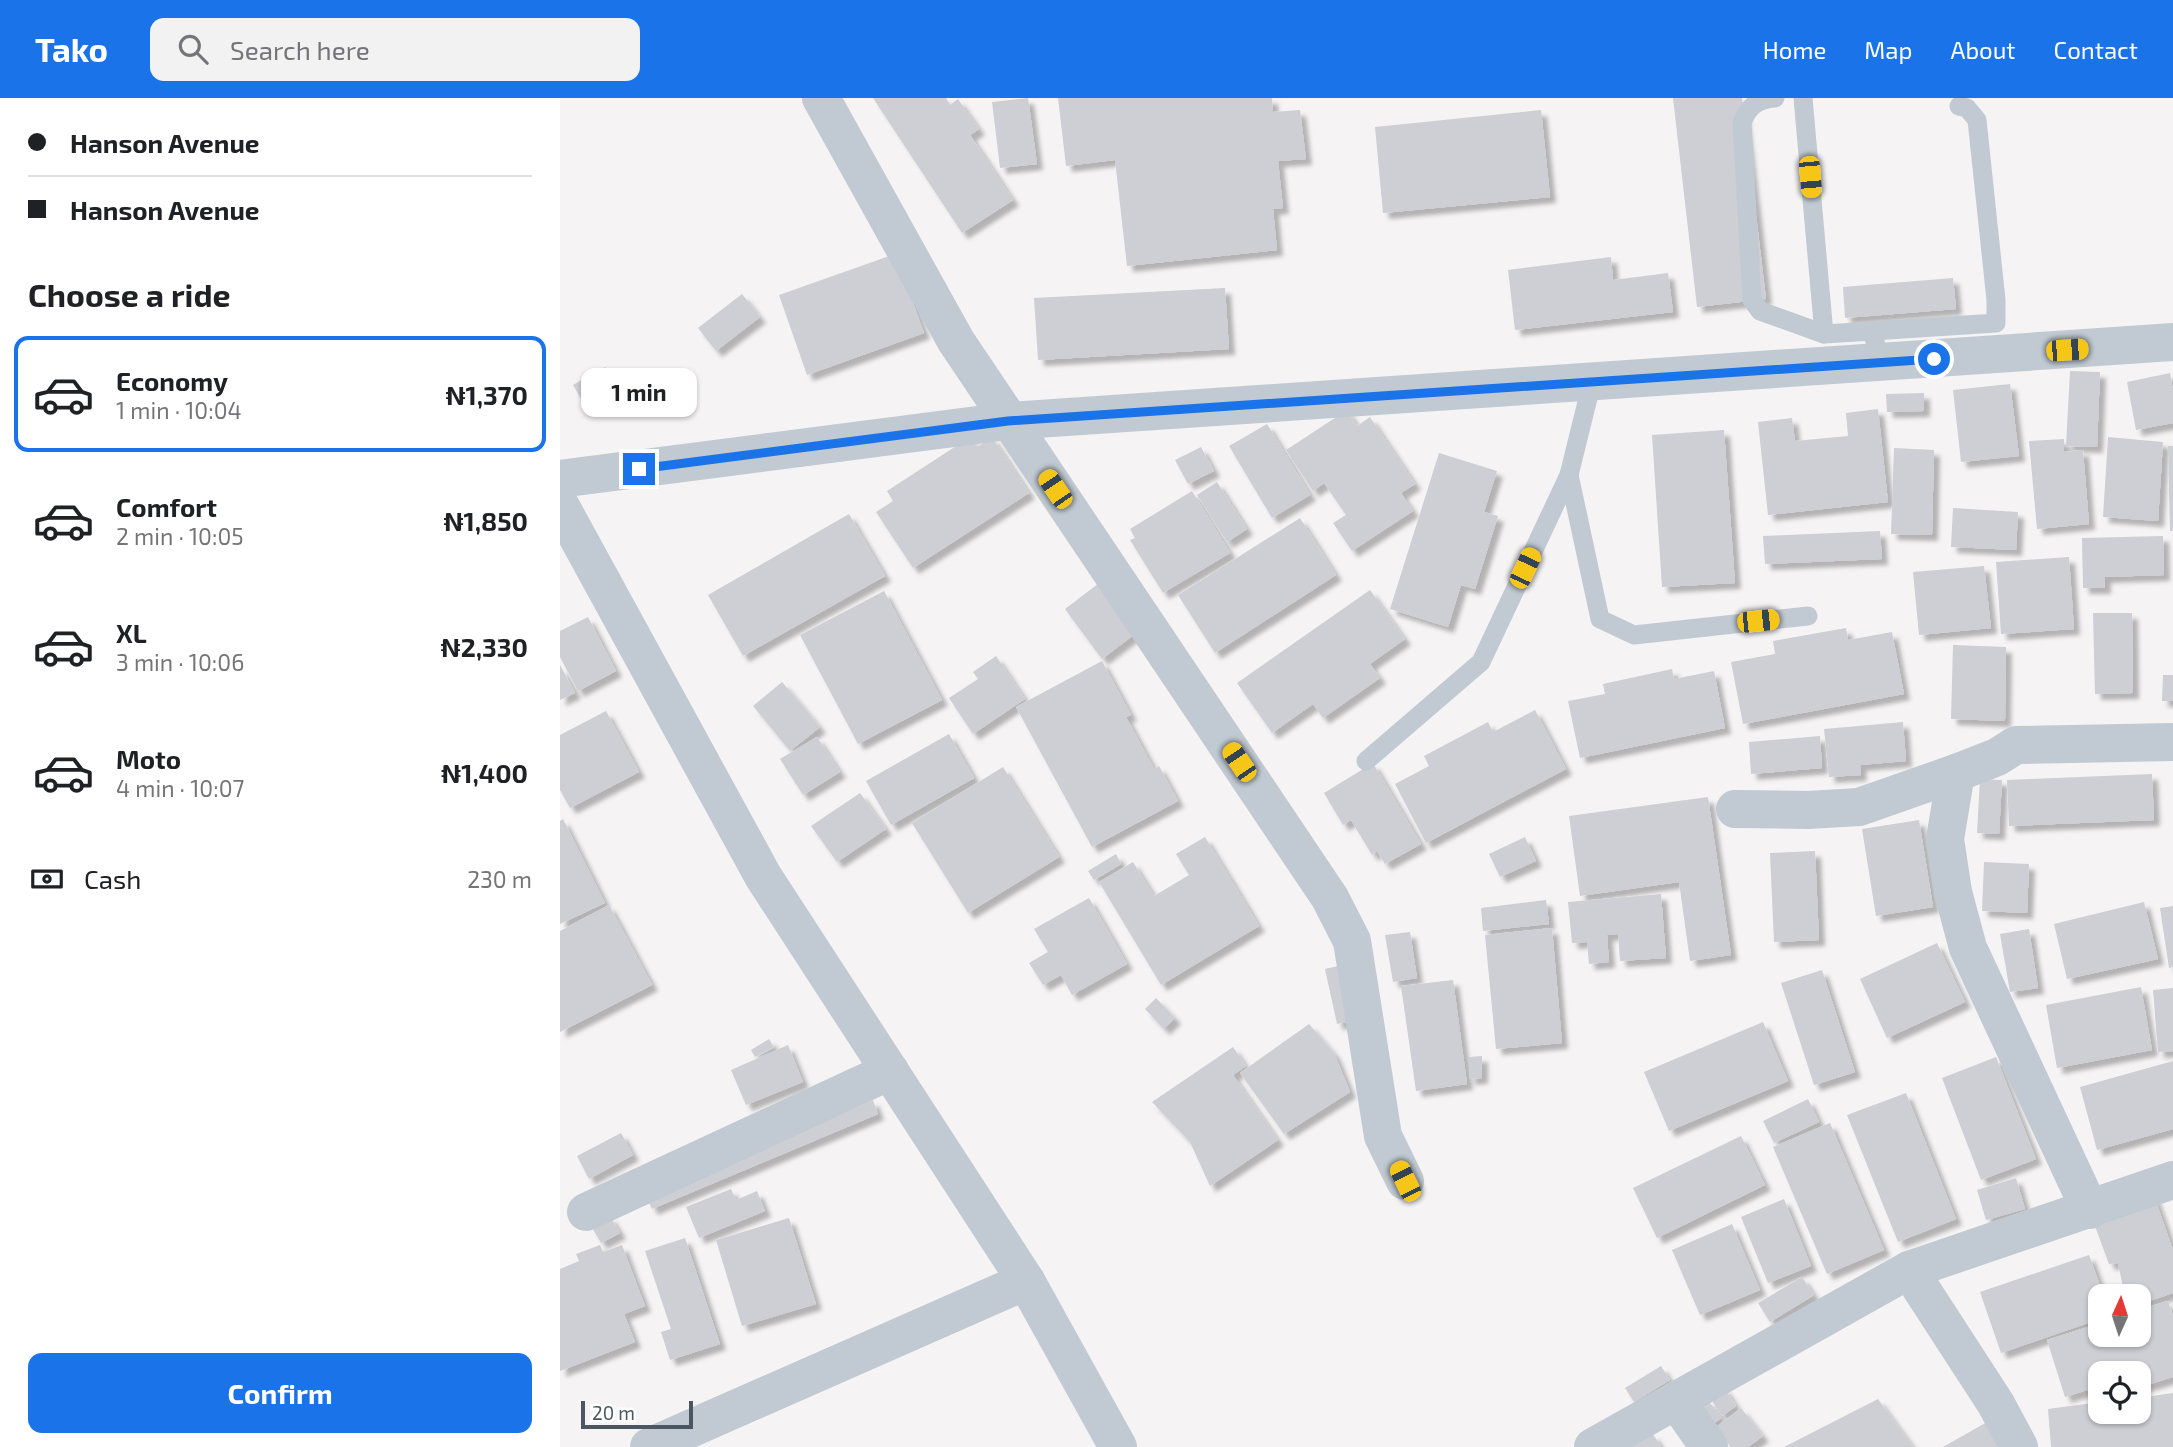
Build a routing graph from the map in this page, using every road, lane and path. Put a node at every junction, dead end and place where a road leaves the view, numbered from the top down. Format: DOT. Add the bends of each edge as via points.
graph roads {
  1 [pos="821,98"];
  2 [pos="1775,98"];
  3 [pos="1803,98"];
  4 [pos="1958,106"];
  5 [pos="1824,334"];
  6 [pos="2173,342"];
  7 [pos="1877,347"];
  8 [pos="1592,382"];
  9 [pos="1008,421"];
  10 [pos="1569,475"];
  11 [pos="560,479"];
  12 [pos="560,505"];
  13 [pos="1808,616"];
  14 [pos="2173,742"];
  15 [pos="1366,761"];
  16 [pos="1956,773"];
  17 [pos="1735,809"];
  18 [pos="890,1071"];
  19 [pos="2173,1180"];
  20 [pos="1405,1181"];
  21 [pos="2090,1210"];
  22 [pos="586,1212"];
  23 [pos="1909,1270"];
  24 [pos="1026,1281"];
  25 [pos="1676,1400"];
  26 [pos="649,1447"];
  27 [pos="1118,1447"];
  28 [pos="1593,1447"];
  29 [pos="1709,1447"];
  30 [pos="2019,1447"];
  1 -- 9 [label="street" via="956,341"];
  2 -- 5 [label="lane" via="1747,109 1742,124 1752,300 1760,311"];
  3 -- 5 [label="lane"];
  4 -- 7 [label="lane" via="1967,108 1977,120 1996,323"];
  5 -- 7 [label="lane"];
  6 -- 7 [label="street"];
  7 -- 8 [label="street"];
  8 -- 9 [label="street"];
  8 -- 10 [label="lane"];
  9 -- 11 [label="street"];
  9 -- 20 [label="street" via="1331,898 1352,940 1383,1136"];
  10 -- 13 [label="lane" via="1600,619 1634,635"];
  10 -- 15 [label="lane" via="1481,662"];
  12 -- 18 [label="street" via="763,876"];
  14 -- 16 [label="street" via="2016,745"];
  16 -- 17 [label="street" via="1859,807"];
  16 -- 21 [label="street" via="1945,839 1968,948"];
  18 -- 22 [label="street"];
  18 -- 24 [label="street"];
  19 -- 21 [label="street"];
  21 -- 23 [label="street"];
  23 -- 25 [label="street"];
  23 -- 30 [label="street"];
  24 -- 26 [label="street"];
  24 -- 27 [label="street"];
  25 -- 28 [label="street"];
  25 -- 29 [label="street"];
}
